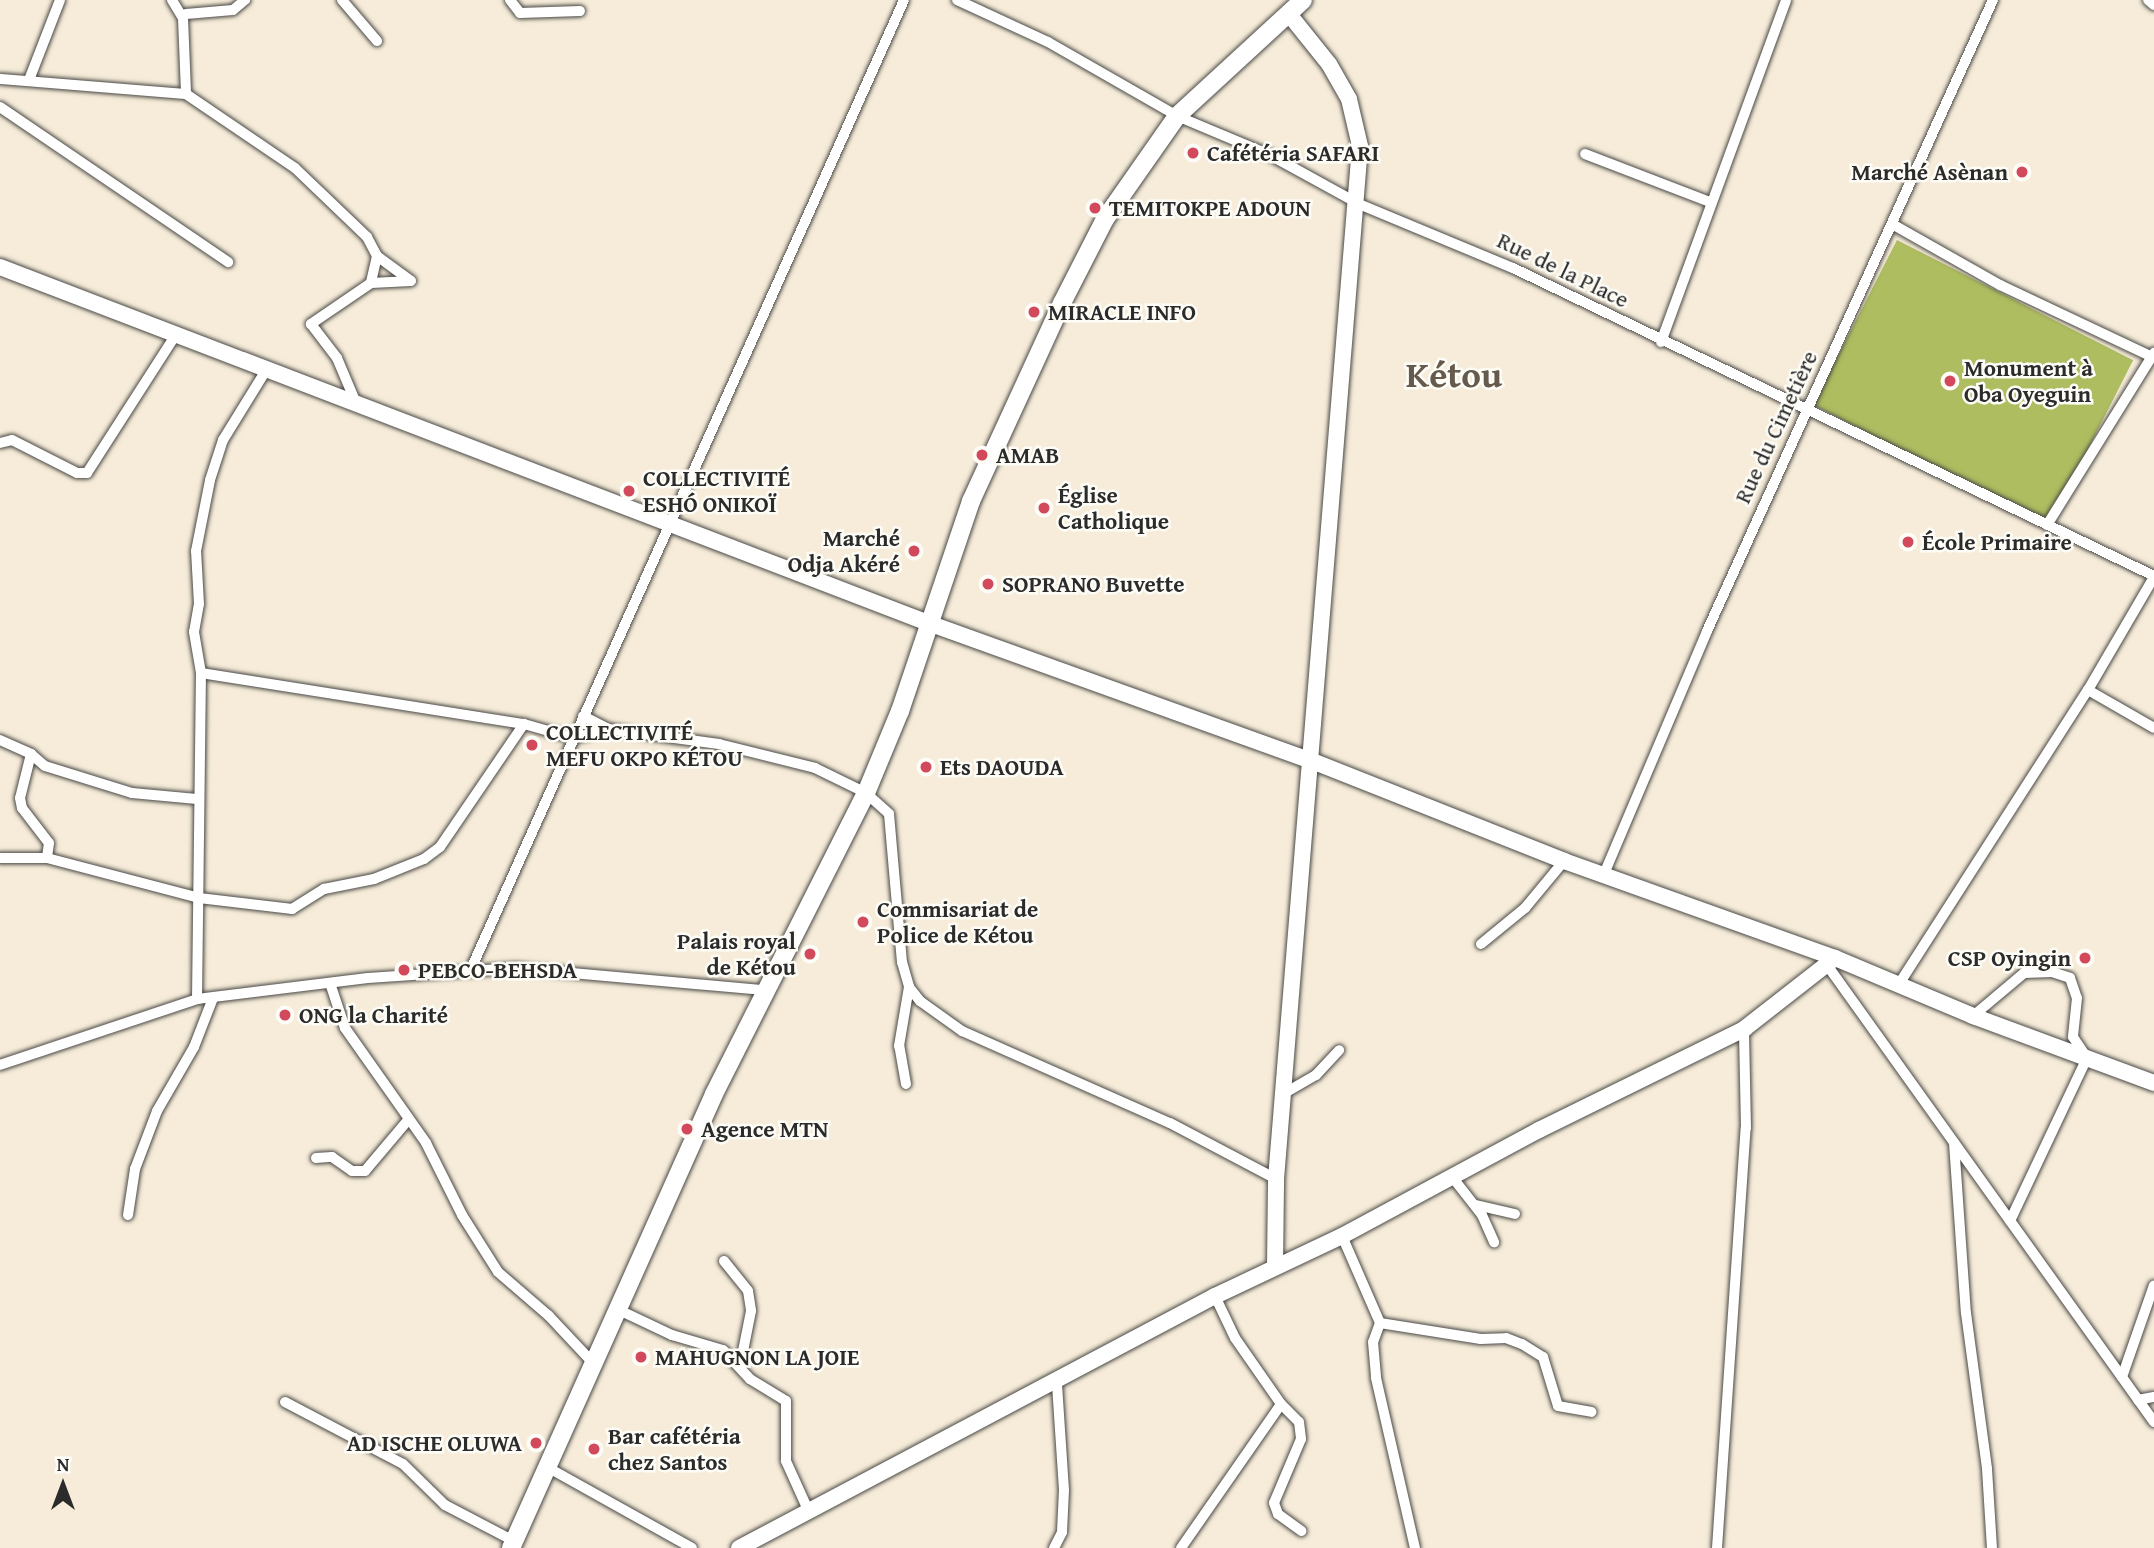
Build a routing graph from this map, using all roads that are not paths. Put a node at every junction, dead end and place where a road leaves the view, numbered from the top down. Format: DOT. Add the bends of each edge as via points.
graph roads {
  1 [pos="60,0"];
  2 [pos="172,0"];
  3 [pos="190,0"];
  4 [pos="245,0"];
  5 [pos="342,0"];
  6 [pos="510,0"];
  7 [pos="904,0"];
  8 [pos="957,0"];
  9 [pos="1303,0"];
  10 [pos="1786,0"];
  11 [pos="1993,0"];
  12 [pos="2148,0"];
  13 [pos="2154,5"];
  14 [pos="1285,7"];
  15 [pos="580,11"];
  16 [pos="185,16"];
  17 [pos="377,41"];
  18 [pos="0,79"];
  19 [pos="29,80"];
  20 [pos="186,94"];
  21 [pos="0,107"];
  22 [pos="1177,116"];
  23 [pos="1585,154"];
  24 [pos="1710,202"];
  25 [pos="1359,204"];
  26 [pos="1894,225"];
  27 [pos="377,256"];
  28 [pos="228,262"];
  29 [pos="0,267"];
  30 [pos="371,283"];
  31 [pos="175,336"];
  32 [pos="1661,342"];
  33 [pos="2153,355"];
  34 [pos="265,372"];
  35 [pos="356,403"];
  36 [pos="1805,411"];
  37 [pos="0,443"];
  38 [pos="669,520"];
  39 [pos="2047,525"];
  40 [pos="2154,577"];
  41 [pos="931,624"];
  42 [pos="201,673"];
  43 [pos="2088,690"];
  44 [pos="583,716"];
  45 [pos="524,724"];
  46 [pos="2154,728"];
  47 [pos="608,729"];
  48 [pos="573,738"];
  49 [pos="0,740"];
  50 [pos="31,754"];
  51 [pos="1312,761"];
  52 [pos="866,793"];
  53 [pos="197,799"];
  54 [pos="0,858"];
  55 [pos="47,858"];
  56 [pos="1564,862"];
  57 [pos="1604,874"];
  58 [pos="199,898"];
  59 [pos="1481,944"];
  60 [pos="1831,961"];
  61 [pos="471,969"];
  62 [pos="330,983"];
  63 [pos="1899,984"];
  64 [pos="909,988"];
  65 [pos="764,990"];
  66 [pos="213,998"];
  67 [pos="197,999"];
  68 [pos="1973,1016"];
  69 [pos="1744,1029"];
  70 [pos="1339,1050"];
  71 [pos="2087,1058"];
  72 [pos="0,1065"];
  73 [pos="2154,1083"];
  74 [pos="906,1084"];
  75 [pos="1283,1094"];
  76 [pos="409,1119"];
  77 [pos="1954,1140"];
  78 [pos="316,1158"];
  79 [pos="1453,1178"];
  80 [pos="1276,1179"];
  81 [pos="1473,1204"];
  82 [pos="128,1214"];
  83 [pos="1515,1214"];
  84 [pos="2010,1221"];
  85 [pos="1342,1236"];
  86 [pos="1494,1242"];
  87 [pos="724,1261"];
  88 [pos="1275,1266"];
  89 [pos="2154,1285"];
  90 [pos="1215,1296"];
  91 [pos="619,1310"];
  92 [pos="1380,1323"];
  93 [pos="595,1365"];
  94 [pos="740,1366"];
  95 [pos="2122,1377"];
  96 [pos="1056,1384"];
  97 [pos="2154,1397"];
  98 [pos="2138,1400"];
  99 [pos="285,1402"];
  100 [pos="1281,1404"];
  101 [pos="1591,1412"];
  102 [pos="2154,1422"];
  103 [pos="547,1467"];
  104 [pos="809,1512"];
  105 [pos="1301,1531"];
  106 [pos="512,1545"];
  107 [pos="692,1548"];
  108 [pos="739,1548"];
  109 [pos="1054,1548"];
  110 [pos="1181,1548"];
  111 [pos="1415,1548"];
  112 [pos="1717,1548"];
  113 [pos="1992,1548"];
  1 -- 19 [label="street"];
  2 -- 16 [label="street"];
  3 -- 16 [label="street"];
  4 -- 16 [label="street" via="233,10"];
  5 -- 17 [label="street"];
  6 -- 15 [label="street" via="520,13"];
  7 -- 38 [label="street"];
  8 -- 22 [label="street, Rue de la Place" via="1048,42"];
  9 -- 14 [label="main road"];
  10 -- 24 [label="street"];
  11 -- 26 [label="street, Rue du Cimetière"];
  12 -- 13 [label="street"];
  14 -- 22 [label="main road"];
  14 -- 25 [label="street" via="1329,64 1349,99 1360,146"];
  16 -- 20 [label="street"];
  18 -- 19 [label="street"];
  19 -- 20 [label="street"];
  20 -- 27 [label="street" via="295,168 368,237"];
  21 -- 28 [label="street"];
  22 -- 25 [label="street, Rue de la Place" via="1270,155"];
  22 -- 41 [label="main road" via="1105,219 1062,303 971,501"];
  23 -- 24 [label="street"];
  24 -- 32 [label="street"];
  25 -- 32 [label="street, Rue de la Place" via="1513,268"];
  25 -- 51 [label="street"];
  26 -- 33 [label="street" via="2000,285"];
  26 -- 36 [label="street, Rue du Cimetière"];
  27 -- 30 [label="street"];
  27 -- 30 [label="street" via="411,281"];
  29 -- 31 [label="street"];
  30 -- 35 [label="street" via="311,324 337,358"];
  31 -- 34 [label="street"];
  31 -- 37 [label="street" via="87,472 77,473 12,440"];
  32 -- 36 [label="street, Rue de la Place"];
  33 -- 39 [label="street"];
  34 -- 35 [label="street"];
  34 -- 42 [label="street" via="223,440 202,515 194,632"];
  35 -- 38 [label="street"];
  36 -- 39 [label="street, Rue de la Place"];
  36 -- 57 [label="street, Rue du Cimetière"];
  38 -- 41 [label="street"];
  38 -- 44 [label="street"];
  39 -- 40 [label="street, Rue de la Place"];
  40 -- 43 [label="street"];
  41 -- 51 [label="street"];
  41 -- 52 [label="main road"];
  42 -- 45 [label="street"];
  42 -- 53 [label="street"];
  43 -- 46 [label="street"];
  43 -- 63 [label="street"];
  44 -- 47 [label="street"];
  44 -- 48 [label="street"];
  45 -- 48 [label="street"];
  45 -- 58 [label="street" via="461,820 424,859 359,885 324,889 292,909"];
  47 -- 48 [label="street"];
  47 -- 52 [label="street" via="757,752 815,768"];
  48 -- 61 [label="street"];
  49 -- 50 [label="street"];
  50 -- 53 [label="street" via="45,766 132,793"];
  50 -- 55 [label="street" via="20,798 22,808 49,843"];
  51 -- 56 [label="street"];
  51 -- 75 [label="street"];
  52 -- 64 [label="street" via="889,814 893,886"];
  52 -- 65 [label="main road"];
  53 -- 58 [label="street"];
  54 -- 55 [label="street"];
  55 -- 58 [label="street"];
  56 -- 57 [label="street"];
  56 -- 59 [label="street" via="1525,908"];
  57 -- 60 [label="street"];
  58 -- 67 [label="street"];
  60 -- 63 [label="street"];
  60 -- 69 [label="street"];
  60 -- 77 [label="street"];
  61 -- 62 [label="street"];
  61 -- 65 [label="street" via="516,968"];
  62 -- 66 [label="street"];
  62 -- 76 [label="street" via="345,1028"];
  63 -- 68 [label="street"];
  64 -- 74 [label="street" via="899,1046"];
  64 -- 80 [label="street" via="920,1002 962,1031 1170,1123"];
  65 -- 91 [label="main road"];
  66 -- 67 [label="street"];
  66 -- 82 [label="street" via="194,1047 162,1101 135,1169"];
  67 -- 72 [label="street"];
  68 -- 71 [label="street"];
  68 -- 71 [label="street" via="2018,975 2070,978 2077,998 2073,1038"];
  69 -- 79 [label="street" via="1539,1130"];
  69 -- 112 [label="street" via="1746,1128"];
  70 -- 75 [label="street" via="1316,1075"];
  71 -- 73 [label="street"];
  71 -- 84 [label="street"];
  75 -- 80 [label="street"];
  76 -- 78 [label="street" via="365,1171 352,1171 332,1157"];
  76 -- 93 [label="street" via="498,1272 550,1316"];
  77 -- 84 [label="street"];
  77 -- 113 [label="street" via="1966,1313 1987,1469"];
  79 -- 81 [label="street"];
  79 -- 85 [label="street"];
  80 -- 88 [label="street"];
  81 -- 83 [label="street"];
  81 -- 86 [label="street"];
  84 -- 95 [label="street"];
  85 -- 88 [label="street"];
  85 -- 92 [label="street"];
  87 -- 94 [label="street" via="748,1291 751,1311"];
  88 -- 90 [label="street"];
  89 -- 95 [label="street"];
  90 -- 96 [label="street"];
  90 -- 100 [label="street" via="1235,1338"];
  91 -- 93 [label="main road"];
  91 -- 94 [label="street" via="672,1335 723,1350"];
  92 -- 101 [label="street" via="1481,1339 1506,1338 1522,1344 1543,1357 1558,1406"];
  92 -- 111 [label="street" via="1373,1342 1376,1378"];
  93 -- 103 [label="main road"];
  94 -- 104 [label="street" via="750,1379 786,1401 786,1461"];
  95 -- 98 [label="street"];
  96 -- 104 [label="street"];
  96 -- 109 [label="street" via="1064,1490 1062,1532"];
  97 -- 98 [label="street"];
  98 -- 102 [label="street"];
  99 -- 106 [label="street" via="403,1464 445,1505"];
  100 -- 105 [label="street" via="1299,1422 1301,1439 1274,1503 1278,1514"];
  100 -- 110 [label="street"];
  103 -- 106 [label="main road"];
  103 -- 107 [label="street"];
  104 -- 108 [label="street"];
}
